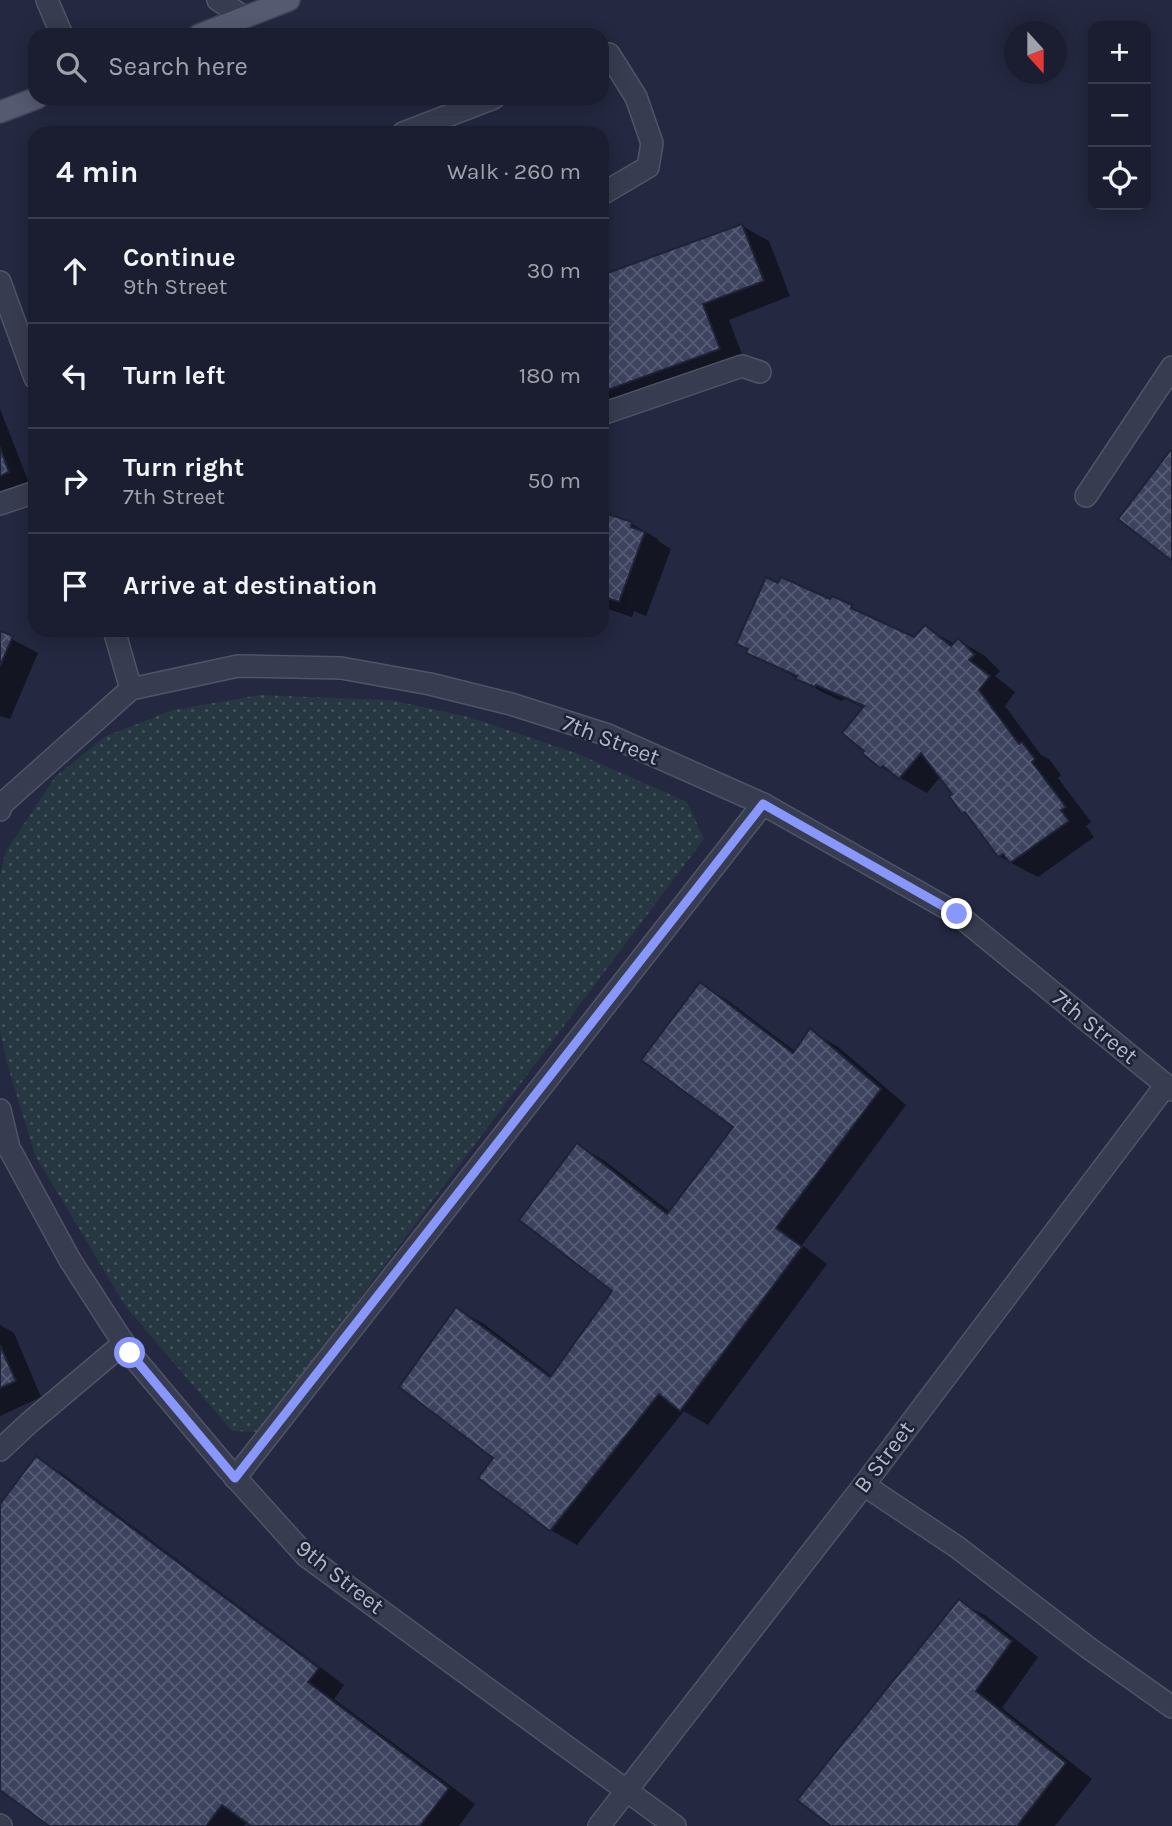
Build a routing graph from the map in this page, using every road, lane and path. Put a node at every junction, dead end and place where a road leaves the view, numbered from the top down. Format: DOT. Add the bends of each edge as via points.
graph roads {
  1 [pos="47,0"];
  2 [pos="218,0"];
  3 [pos="289,0"];
  4 [pos="244,17"];
  5 [pos="59,28"];
  6 [pos="216,28"];
  7 [pos="609,54"];
  8 [pos="28,101"];
  9 [pos="476,105"];
  10 [pos="0,112"];
  11 [pos="421,126"];
  12 [pos="609,190"];
  13 [pos="0,282"];
  14 [pos="6,318"];
  15 [pos="28,364"];
  16 [pos="1172,367"];
  17 [pos="760,372"];
  18 [pos="609,412"];
  19 [pos="28,494"];
  20 [pos="1086,496"];
  21 [pos="0,504"];
  22 [pos="116,637"];
  23 [pos="131,689"];
  24 [pos="763,804"];
  25 [pos="1,807"];
  26 [pos="1169,1088"];
  27 [pos="0,1110"];
  28 [pos="124,1343"];
  29 [pos="0,1450"];
  30 [pos="235,1478"];
  31 [pos="864,1485"];
  32 [pos="1172,1707"];
  33 [pos="627,1790"];
  34 [pos="598,1826"];
  35 [pos="675,1826"];
  1 -- 5 [label="lane"];
  2 -- 4 [label="lane"];
  3 -- 4 [label="main road"];
  4 -- 6 [label="main road"];
  7 -- 12 [label="lane" via="636,97 652,143 648,167"];
  8 -- 10 [label="main road"];
  9 -- 11 [label="lane"];
  13 -- 14 [label="lane"];
  14 -- 15 [label="lane"];
  16 -- 20 [label="lane"];
  17 -- 18 [label="lane" via="742,366"];
  19 -- 21 [label="lane"];
  22 -- 23 [label="lane"];
  23 -- 24 [label="lane, 7th Street" via="238,666 341,668 430,684 608,735"];
  23 -- 25 [label="lane, 7th Street"];
  24 -- 26 [label="lane, 7th Street" via="957,914"];
  24 -- 30 [label="lane"];
  26 -- 31 [label="lane, B Street"];
  27 -- 28 [label="lane, 9th Street" via="9,1148 70,1260"];
  28 -- 29 [label="lane"];
  28 -- 30 [label="lane, 9th Street"];
  30 -- 33 [label="lane, 9th Street" via="306,1556"];
  31 -- 32 [label="lane" via="957,1547"];
  31 -- 33 [label="lane, B Street"];
  33 -- 34 [label="lane, B Street"];
  33 -- 35 [label="lane, 9th Street"];
}
